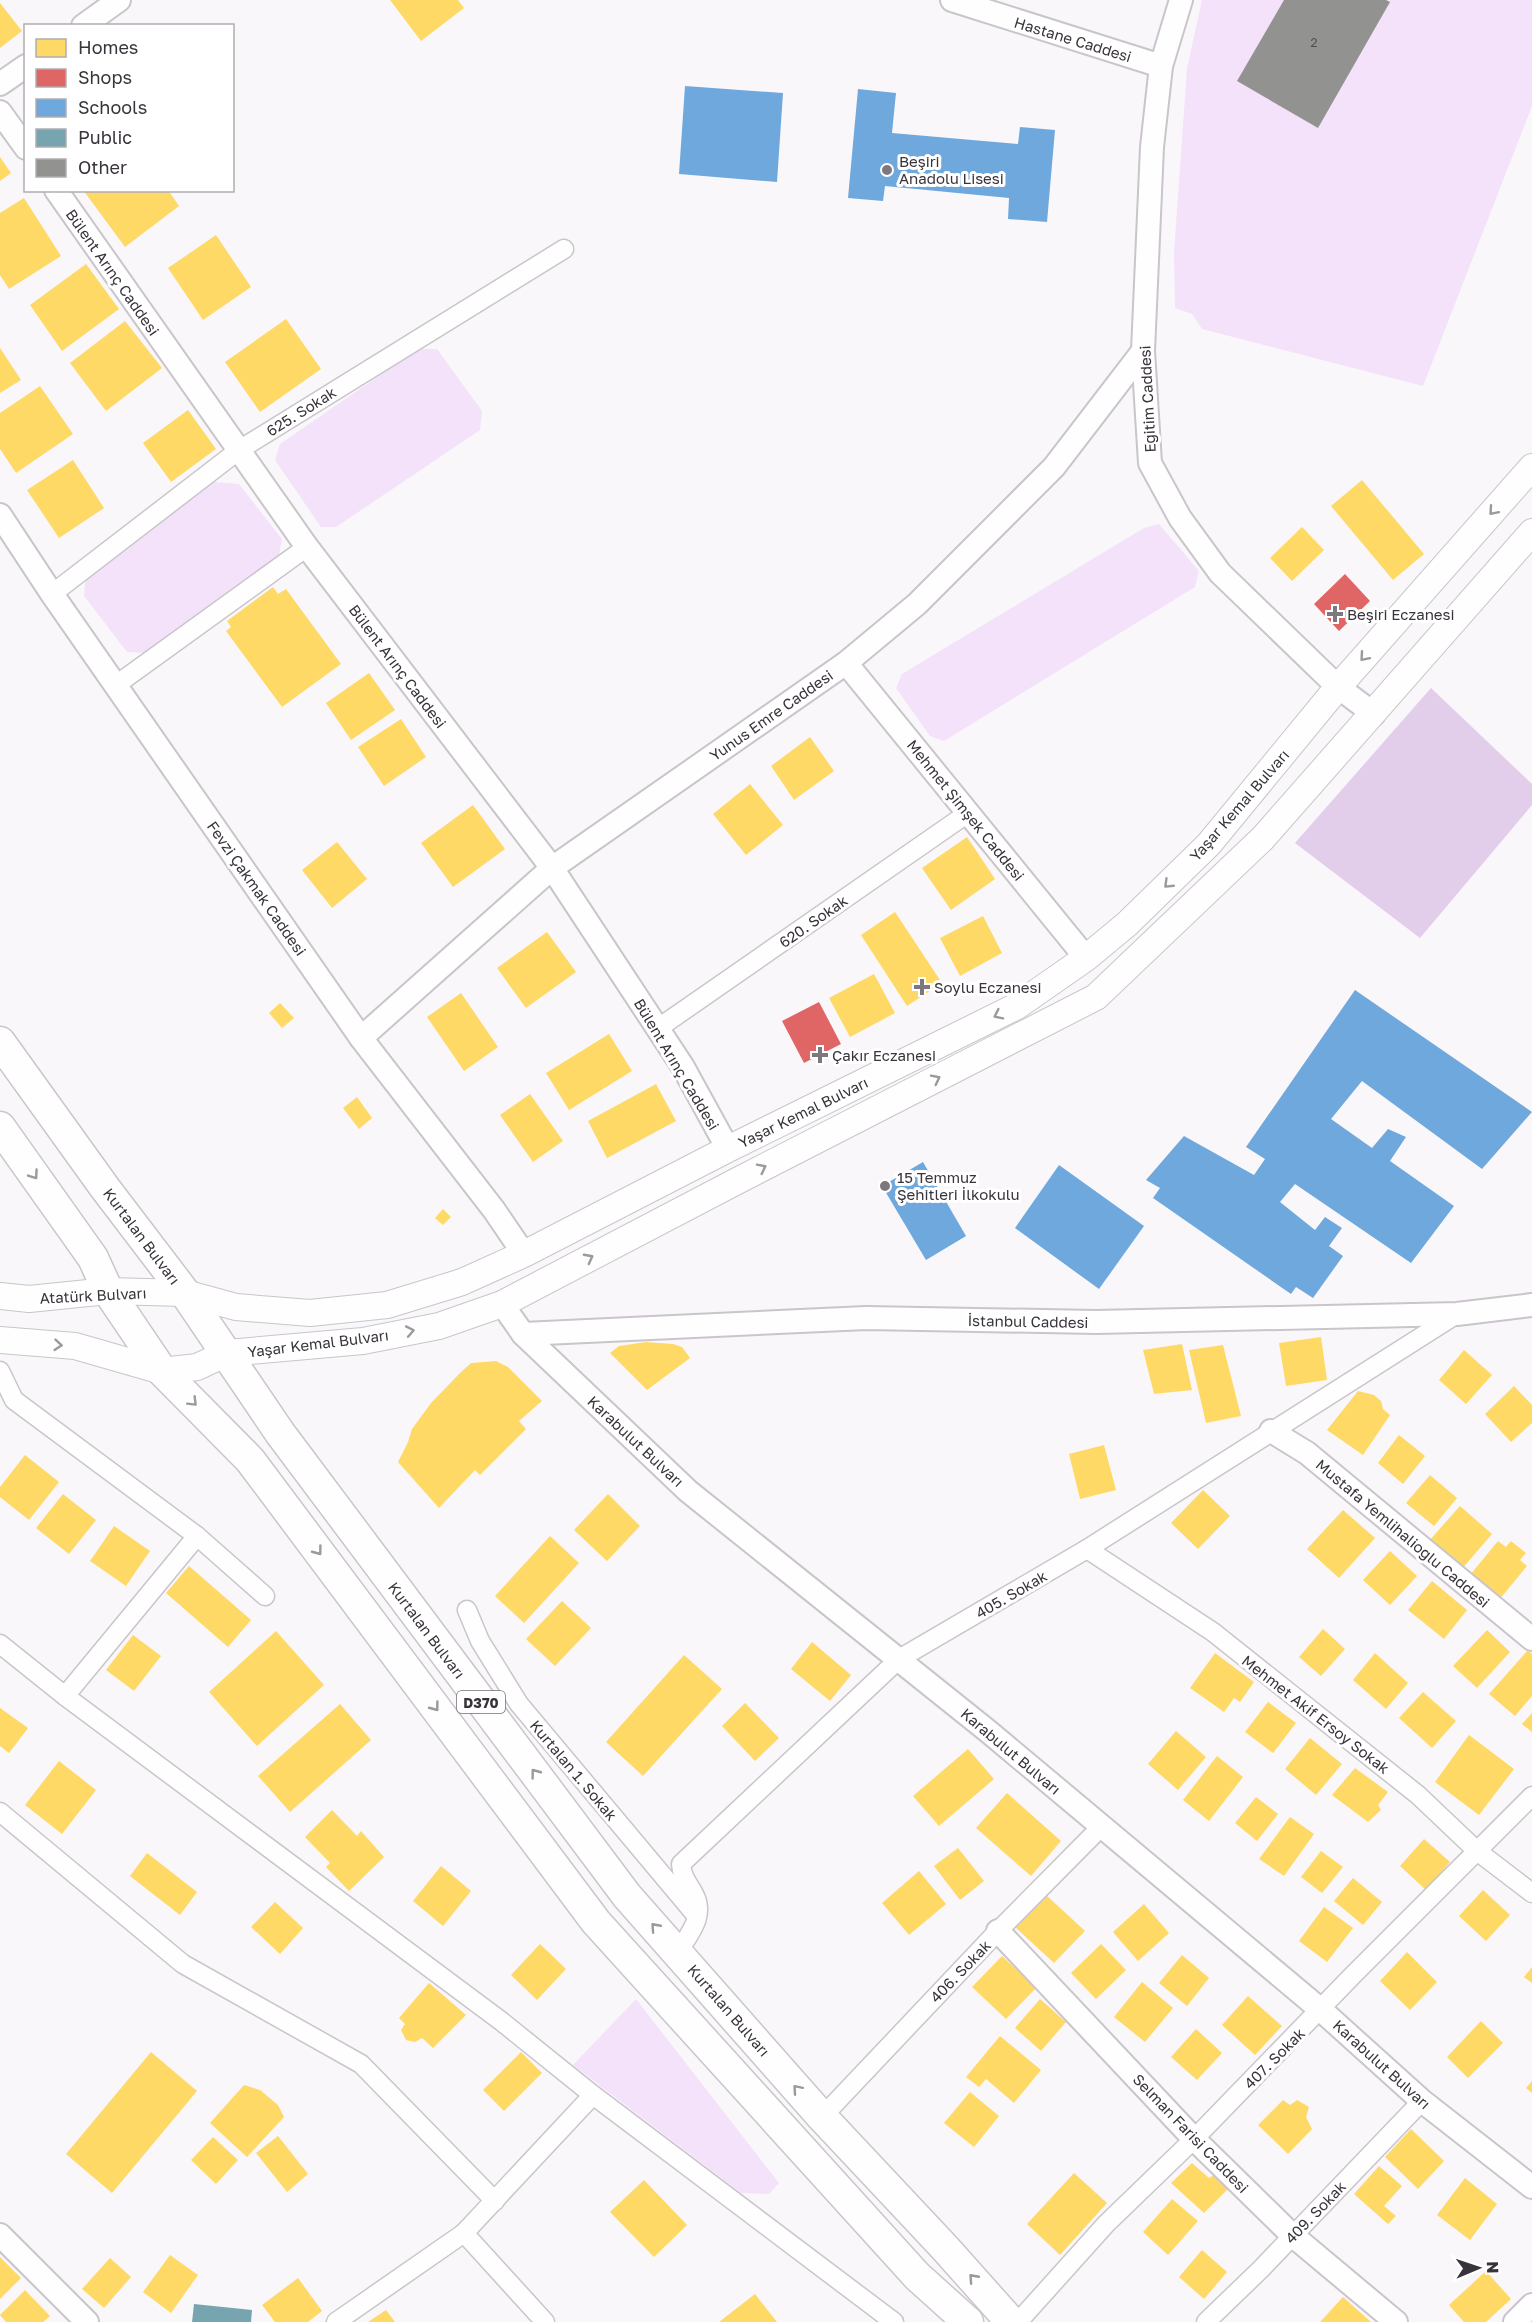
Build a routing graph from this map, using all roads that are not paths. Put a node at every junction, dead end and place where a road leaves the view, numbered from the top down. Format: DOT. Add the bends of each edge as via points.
graph roads {
  1 [pos="119,0"];
  2 [pos="951,0"];
  3 [pos="1180,0"];
  4 [pos="86,24"];
  5 [pos="1161,66"];
  6 [pos="24,67"];
  7 [pos="0,84"];
  8 [pos="0,112"];
  9 [pos="24,145"];
  10 [pos="57,192"];
  11 [pos="564,249"];
  12 [pos="1143,351"];
  13 [pos="239,450"];
  14 [pos="1532,467"];
  15 [pos="0,515"];
  16 [pos="1532,532"];
  17 [pos="307,547"];
  18 [pos="52,594"];
  19 [pos="846,663"];
  20 [pos="116,685"];
  21 [pos="1338,687"];
  22 [pos="1374,714"];
  23 [pos="968,813"];
  24 [pos="552,868"];
  25 [pos="1086,958"];
  26 [pos="657,1029"];
  27 [pos="361,1038"];
  28 [pos="0,1042"];
  29 [pos="0,1127"];
  30 [pos="728,1149"];
  31 [pos="524,1254"];
  32 [pos="108,1291"];
  33 [pos="185,1293"];
  34 [pos="0,1296"];
  35 [pos="502,1304"];
  36 [pos="1532,1305"];
  37 [pos="1457,1314"];
  38 [pos="523,1334"];
  39 [pos="0,1340"];
  40 [pos="227,1353"];
  41 [pos="0,1371"];
  42 [pos="162,1371"];
  43 [pos="1271,1431"];
  44 [pos="197,1536"];
  45 [pos="1087,1549"];
  46 [pos="265,1596"];
  47 [pos="467,1610"];
  48 [pos="1532,1639"];
  49 [pos="0,1644"];
  50 [pos="899,1659"];
  51 [pos="65,1696"];
  52 [pos="1532,1796"];
  53 [pos="0,1812"];
  54 [pos="1101,1827"];
  55 [pos="1477,1851"];
  56 [pos="1532,1893"];
  57 [pos="698,1918"];
  58 [pos="998,1931"];
  59 [pos="678,1952"];
  60 [pos="1321,2010"];
  61 [pos="593,2095"];
  62 [pos="1422,2101"];
  63 [pos="822,2117"];
  64 [pos="1194,2139"];
  65 [pos="1532,2187"];
  66 [pos="495,2201"];
  67 [pos="464,2234"];
  68 [pos="0,2235"];
  69 [pos="1292,2235"];
  70 [pos="1532,2305"];
  71 [pos="87,2322"];
  72 [pos="336,2322"];
  73 [pos="545,2322"];
  74 [pos="894,2322"];
  75 [pos="968,2322"];
  76 [pos="1011,2322"];
  77 [pos="1018,2322"];
  78 [pos="1206,2322"];
  79 [pos="1396,2322"];
  80 [pos="1515,2322"];
  1 -- 4 [label="street"];
  2 -- 5 [label="street, Hastane Caddesi"];
  3 -- 5 [label="street, Eğitim Caddesi"];
  5 -- 12 [label="street, Eğitim Caddesi" via="1152,147"];
  6 -- 7 [label="street"];
  8 -- 9 [label="street"];
  10 -- 13 [label="street, Bülent Arınç Caddesi"];
  11 -- 13 [label="street, 625. Sokak"];
  12 -- 19 [label="street, Yunus Emre Caddesi" via="1054,467 917,604"];
  12 -- 21 [label="street, Eğitim Caddesi" via="1150,463 1180,518 1221,573"];
  13 -- 17 [label="street, Bülent Arınç Caddesi"];
  13 -- 18 [label="street, 625. Sokak"];
  14 -- 21 [label="main road, Yaşar Kemal Bulvarı, one-way"];
  15 -- 18 [label="street, Fevzi Çakmak Caddesi"];
  16 -- 22 [label="main road, Yaşar Kemal Bulvarı"];
  17 -- 20 [label="street"];
  17 -- 24 [label="street, Bülent Arınç Caddesi"];
  18 -- 20 [label="street, Fevzi Çakmak Caddesi"];
  19 -- 23 [label="street, Mehmet Şimşek Caddesi"];
  19 -- 24 [label="street, Yunus Emre Caddesi"];
  20 -- 27 [label="street, Fevzi Çakmak Caddesi"];
  21 -- 22 [label="street, Eğitim Caddesi"];
  21 -- 25 [label="main road, Yaşar Kemal Bulvarı, one-way" via="1209,844"];
  35 -- 22 [label="main road, Yaşar Kemal Bulvarı, one-way" via="1096,998 1263,837"];
  23 -- 25 [label="street, Mehmet Şimşek Caddesi"];
  23 -- 26 [label="street, 620. Sokak"];
  24 -- 26 [label="street, Bülent Arınç Caddesi"];
  24 -- 27 [label="street, Yunus Emre Caddesi"];
  25 -- 30 [label="main road, Yaşar Kemal Bulvarı, one-way" via="1017,1006"];
  26 -- 30 [label="street, Bülent Arınç Caddesi" via="683,1067"];
  27 -- 31 [label="street, Fevzi Çakmak Caddesi"];
  28 -- 33 [label="highway, Kurtalan Bulvarı / D370"];
  29 -- 32 [label="highway, D370, one-way" via="93,1258"];
  30 -- 31 [label="main road, Yaşar Kemal Bulvarı"];
  31 -- 33 [label="main road, Yaşar Kemal Bulvarı" via="462,1282 387,1305 310,1313 236,1307"];
  32 -- 33 [label="main road, Atatürk Bulvarı"];
  32 -- 34 [label="main road, Atatürk Bulvarı" via="29,1299"];
  32 -- 42 [label="highway, D370"];
  33 -- 40 [label="highway, Kurtalan Bulvarı / D370"];
  35 -- 38 [label="street, Karabulut Bulvarı"];
  40 -- 35 [label="main road, Yaşar Kemal Bulvarı, one-way" via="363,1341 439,1326"];
  36 -- 37 [label="street, İstanbul Caddesi"];
  37 -- 38 [label="street, İstanbul Caddesi" via="1096,1322 866,1318"];
  37 -- 43 [label="street, 405. Sokak"];
  38 -- 50 [label="street, Karabulut Bulvarı" via="688,1491"];
  39 -- 42 [label="main road, one-way" via="75,1346"];
  40 -- 42 [label="main road" via="197,1367"];
  59 -- 40 [label="highway, Kurtalan Bulvarı / D370, one-way" via="627,1896 280,1433"];
  41 -- 44 [label="street" via="14,1400"];
  42 -- 75 [label="highway, D370, one-way" via="250,1460 596,1922 917,2276"];
  43 -- 45 [label="street, 405. Sokak"];
  43 -- 48 [label="street, Mustafa Yemlihalioğlu Caddesi" via="1307,1453"];
  44 -- 46 [label="street"];
  44 -- 51 [label="street"];
  45 -- 50 [label="street, 405. Sokak"];
  45 -- 55 [label="street, Mehmet Akif Ersoy Sokak" via="1213,1632 1418,1795"];
  47 -- 57 [label="street, Kurtalan 1. Sokak" via="480,1641 519,1704"];
  49 -- 51 [label="street"];
  50 -- 54 [label="street, Karabulut Bulvarı"];
  50 -- 57 [label="street, 405. Sokak" via="681,1864 682,1876 696,1897"];
  51 -- 61 [label="street" via="492,2014"];
  52 -- 55 [label="street, 407. Sokak"];
  53 -- 66 [label="street" via="183,1964 361,2064"];
  54 -- 58 [label="street, 406. Sokak"];
  54 -- 60 [label="street, Karabulut Bulvarı"];
  55 -- 56 [label="street, Mehmet Akif Ersoy Sokak"];
  55 -- 60 [label="street, 407. Sokak"];
  57 -- 59 [label="street"];
  58 -- 63 [label="street, 406. Sokak"];
  58 -- 64 [label="street, Selman Farisi Caddesi"];
  63 -- 59 [label="highway, Kurtalan Bulvarı / D370, one-way"];
  60 -- 62 [label="street, Karabulut Bulvarı"];
  60 -- 64 [label="street, 407. Sokak"];
  61 -- 66 [label="street"];
  61 -- 74 [label="street"];
  62 -- 65 [label="street, Karabulut Bulvarı"];
  62 -- 69 [label="street, 409. Sokak"];
  76 -- 63 [label="highway, Kurtalan Bulvarı / D370, one-way"];
  64 -- 69 [label="street, Selman Farisi Caddesi"];
  64 -- 77 [label="street, 407. Sokak" via="1106,2223"];
  66 -- 67 [label="street"];
  67 -- 72 [label="street"];
  67 -- 73 [label="street"];
  68 -- 71 [label="street"];
  69 -- 78 [label="street, 409. Sokak"];
  69 -- 79 [label="street, Selman Farisi Caddesi"];
  70 -- 80 [label="street"];
}
